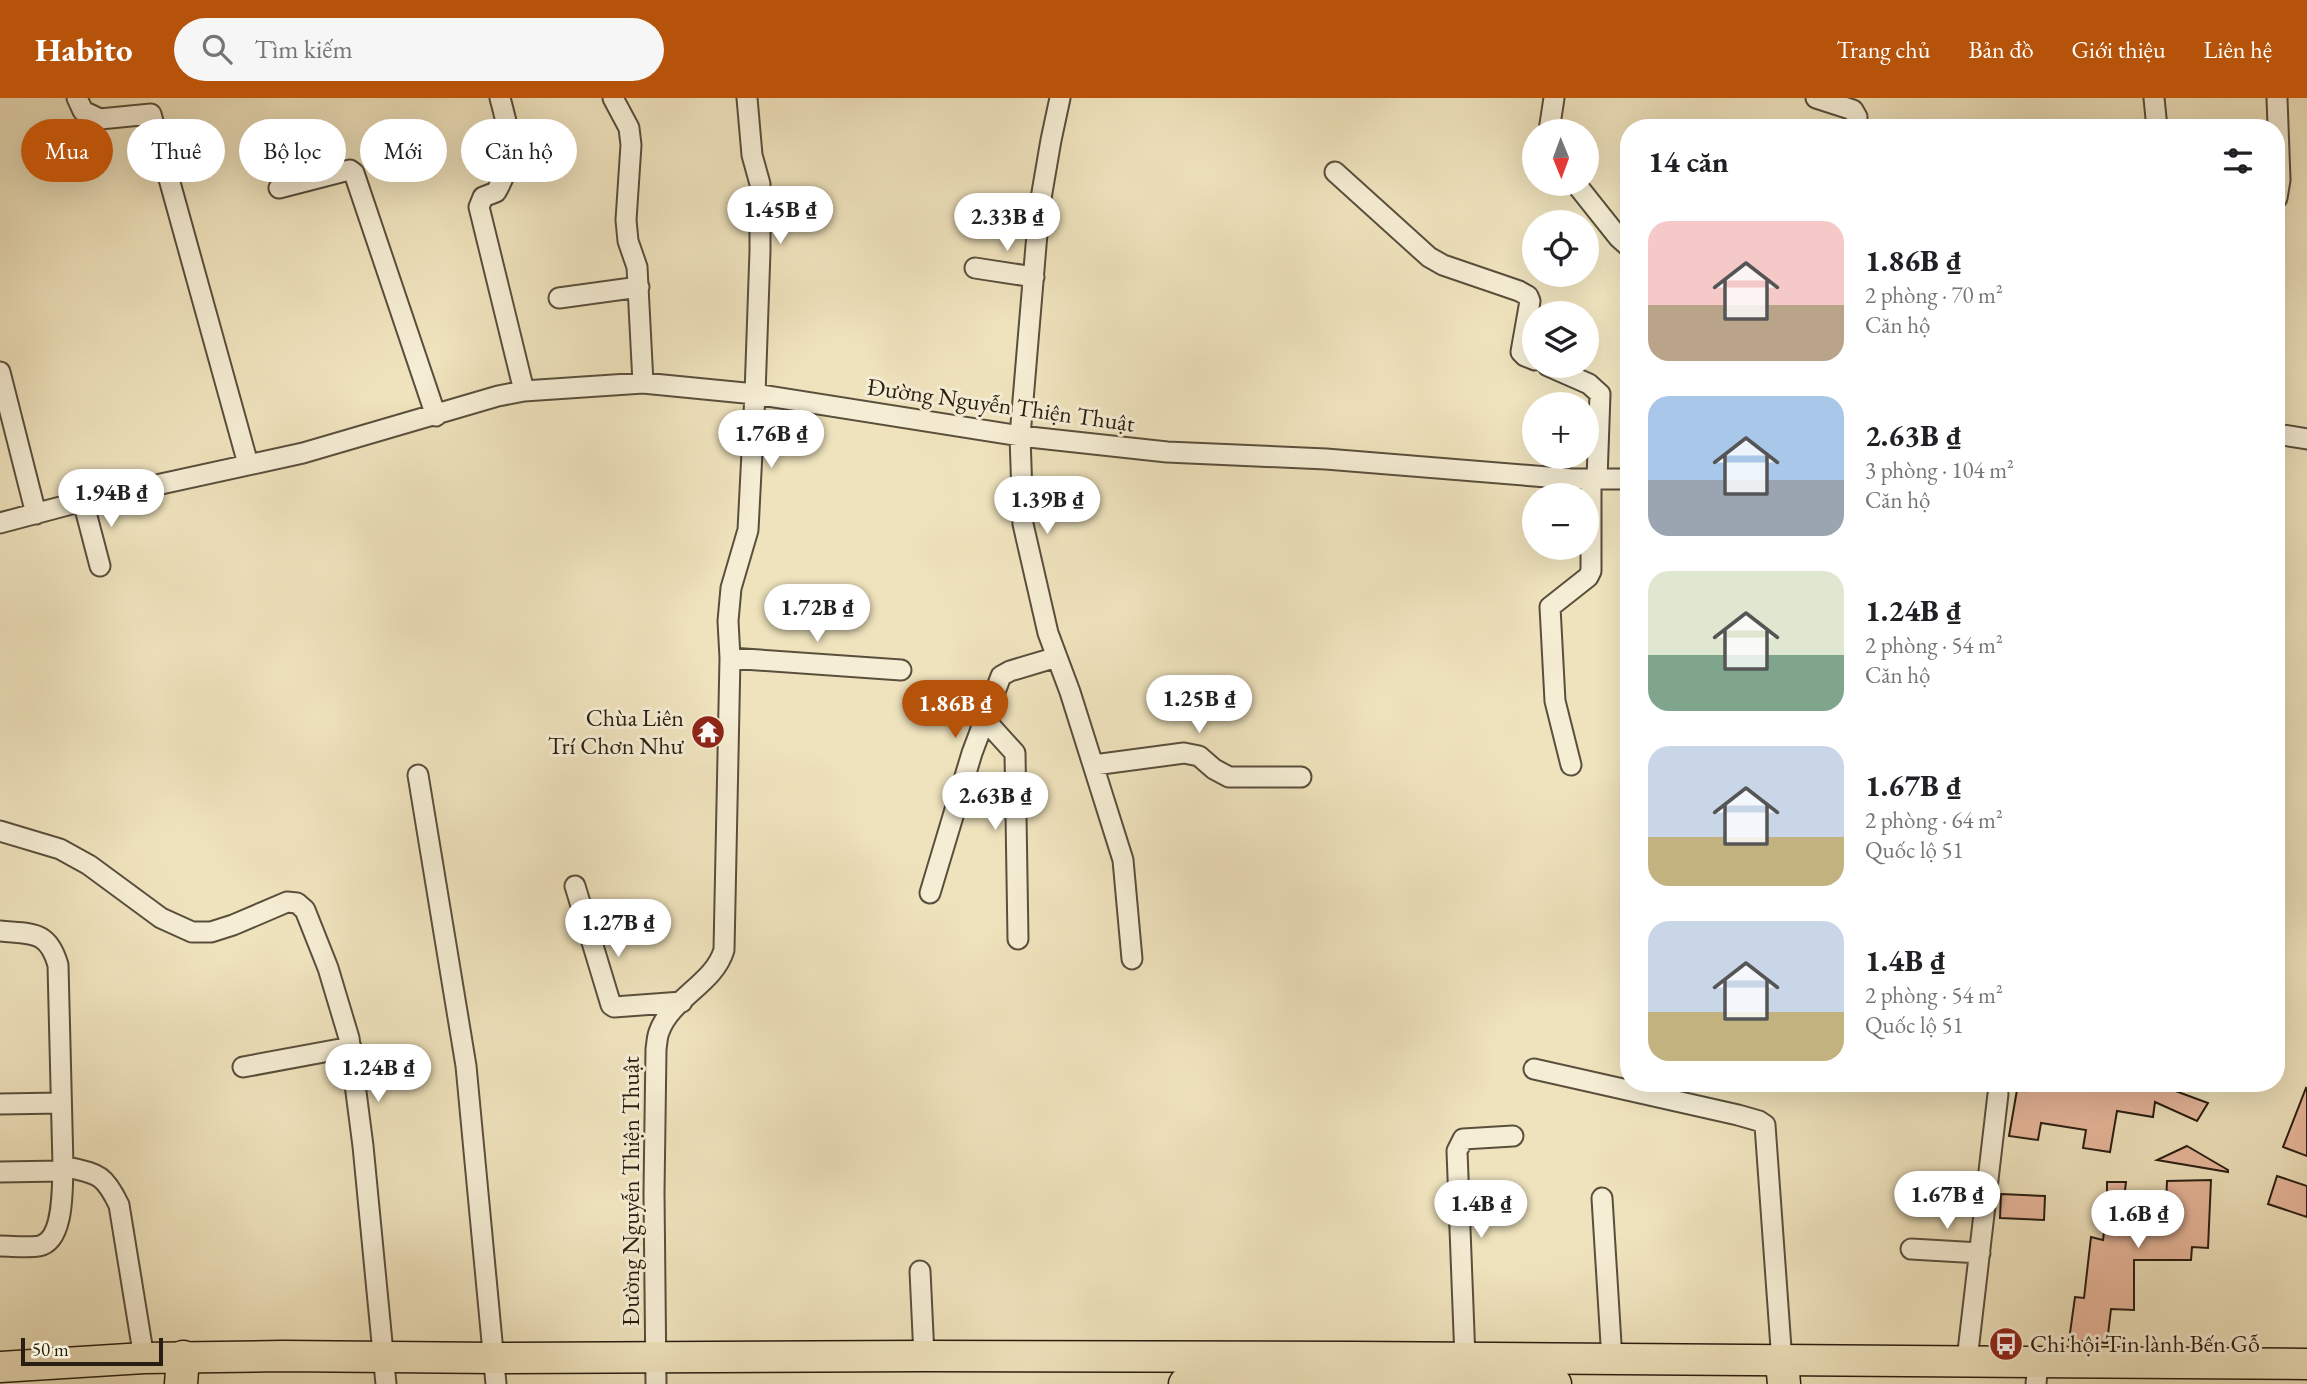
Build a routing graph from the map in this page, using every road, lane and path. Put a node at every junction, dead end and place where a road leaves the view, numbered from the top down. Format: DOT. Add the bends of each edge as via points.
graph roads {
  1 [pos="77,98"];
  2 [pos="500,98"];
  3 [pos="613,98"];
  4 [pos="747,98"];
  5 [pos="1060,98"];
  6 [pos="1554,98"];
  7 [pos="1816,98"];
  8 [pos="2154,98"];
  9 [pos="2277,98"];
  10 [pos="148,106"];
  11 [pos="1551,119"];
  12 [pos="1857,119"];
  13 [pos="2156,119"];
  14 [pos="2278,119"];
  15 [pos="1335,172"];
  16 [pos="279,188"];
  17 [pos="1586,196"];
  18 [pos="1620,239"];
  19 [pos="975,268"];
  20 [pos="1034,277"];
  21 [pos="639,287"];
  22 [pos="559,298"];
  23 [pos="1528,301"];
  24 [pos="0,372"];
  25 [pos="1575,378"];
  26 [pos="643,383"];
  27 [pos="524,391"];
  28 [pos="755,394"];
  29 [pos="436,416"];
  30 [pos="2285,435"];
  31 [pos="1020,436"];
  32 [pos="2307,439"];
  33 [pos="248,464"];
  34 [pos="1594,479"];
  35 [pos="1620,479"];
  36 [pos="83,501"];
  37 [pos="36,514"];
  38 [pos="0,523"];
  39 [pos="100,566"];
  40 [pos="1057,657"];
  41 [pos="730,658"];
  42 [pos="901,670"];
  43 [pos="985,720"];
  44 [pos="1094,765"];
  45 [pos="1571,765"];
  46 [pos="418,775"];
  47 [pos="1301,777"];
  48 [pos="0,831"];
  49 [pos="575,886"];
  50 [pos="930,893"];
  51 [pos="0,931"];
  52 [pos="1018,939"];
  53 [pos="1132,960"];
  54 [pos="682,1002"];
  55 [pos="351,1047"];
  56 [pos="243,1068"];
  57 [pos="1534,1069"];
  58 [pos="1620,1088"];
  59 [pos="1636,1092"];
  60 [pos="1998,1094"];
  61 [pos="0,1104"];
  62 [pos="61,1104"];
  63 [pos="1513,1136"];
  64 [pos="63,1169"];
  65 [pos="0,1172"];
  66 [pos="1602,1198"];
  67 [pos="0,1247"];
  68 [pos="1911,1249"];
  69 [pos="1980,1253"];
  70 [pos="920,1271"];
  71 [pos="924,1356"];
  72 [pos="144,1358"];
  73 [pos="1465,1359"];
  74 [pos="1612,1360"];
  75 [pos="1967,1360"];
  76 [pos="2307,1364"];
  77 [pos="0,1367"];
  78 [pos="1336,1370"];
  79 [pos="182,1371"];
  80 [pos="385,1371"];
  81 [pos="495,1371"];
  82 [pos="655,1371"];
  83 [pos="1783,1373"];
  84 [pos="2037,1373"];
  85 [pos="1185,1384"];
  86 [pos="1555,1384"];
  1 -- 10 [label="street" via="83,111 100,119"];
  2 -- 27 [label="street" via="512,150 510,161 496,192 483,197 479,207"];
  3 -- 21 [label="street" via="629,128 626,220"];
  4 -- 28 [label="street" via="752,155 760,184"];
  5 -- 20 [label="street" via="1039,210"];
  6 -- 11 [label="street"];
  7 -- 12 [label="street" via="1853,110"];
  8 -- 13 [label="street"];
  9 -- 14 [label="street"];
  10 -- 33 [label="street"];
  15 -- 23 [label="street" via="1429,257 1519,291"];
  16 -- 29 [label="street" via="349,170 354,173"];
  17 -- 18 [label="street"];
  19 -- 20 [label="street"];
  20 -- 31 [label="street"];
  21 -- 22 [label="street"];
  21 -- 26 [label="street"];
  24 -- 37 [label="street"];
  25 -- 34 [label="street" via="1600,394"];
  26 -- 27 [label="street"];
  26 -- 28 [label="street"];
  27 -- 29 [label="street"];
  28 -- 31 [label="street, Đường Nguyễn Thiện Thuật"];
  28 -- 41 [label="street, Đường Nguyễn Thiện Thuật" via="748,530 731,587"];
  29 -- 33 [label="street"];
  30 -- 32 [label="street"];
  31 -- 34 [label="street, Đường Nguyễn Thiện Thuật" via="1167,452"];
  31 -- 40 [label="street" via="1023,524"];
  33 -- 36 [label="street"];
  34 -- 35 [label="street, Đường Nguyễn Thiện Thuật"];
  34 -- 45 [label="street" via="1591,571 1550,607 1555,701"];
  36 -- 37 [label="street"];
  36 -- 39 [label="street"];
  37 -- 38 [label="street"];
  40 -- 43 [label="street" via="1000,676"];
  40 -- 44 [label="street"];
  41 -- 42 [label="street"];
  41 -- 54 [label="street, Đường Nguyễn Thiện Thuật" via="724,950 720,963"];
  43 -- 50 [label="street"];
  43 -- 52 [label="street" via="1015,753"];
  44 -- 47 [label="street" via="1184,753 1199,756 1229,777"];
  44 -- 53 [label="street" via="1123,860"];
  46 -- 81 [label="street" via="466,1066"];
  48 -- 55 [label="street" via="60,849 161,918 192,932 211,932 287,902 297,904 305,910 328,968"];
  49 -- 54 [label="street" via="611,1005"];
  51 -- 62 [label="street" via="46,940 54,951"];
  54 -- 82 [label="street, Đường Nguyễn Thiện Thuật" via="659,1032 656,1049"];
  55 -- 56 [label="street"];
  55 -- 80 [label="street"];
  57 -- 58 [label="street"];
  59 -- 83 [label="street" via="1765,1125"];
  60 -- 69 [label="street"];
  61 -- 62 [label="street"];
  62 -- 64 [label="street"];
  63 -- 73 [label="street" via="1463,1139 1457,1151"];
  64 -- 65 [label="street"];
  64 -- 67 [label="street" via="59,1219 48,1240 41,1246"];
  64 -- 72 [label="street" via="98,1174 120,1205"];
  66 -- 74 [label="street"];
  68 -- 69 [label="street"];
  69 -- 75 [label="street"];
  70 -- 71 [label="street"];
  71 -- 78 [label="main road"];
  71 -- 82 [label="main road"];
  72 -- 77 [label="main road"];
  72 -- 79 [label="main road"];
  73 -- 74 [label="main road"];
  73 -- 78 [label="main road"];
  74 -- 83 [label="main road"];
  75 -- 83 [label="main road"];
  75 -- 84 [label="main road"];
  76 -- 84 [label="main road"];
  78 -- 85 [label="highway"];
  78 -- 86 [label="highway"];
  79 -- 80 [label="main road"];
  80 -- 81 [label="main road"];
  81 -- 82 [label="main road"];
}
